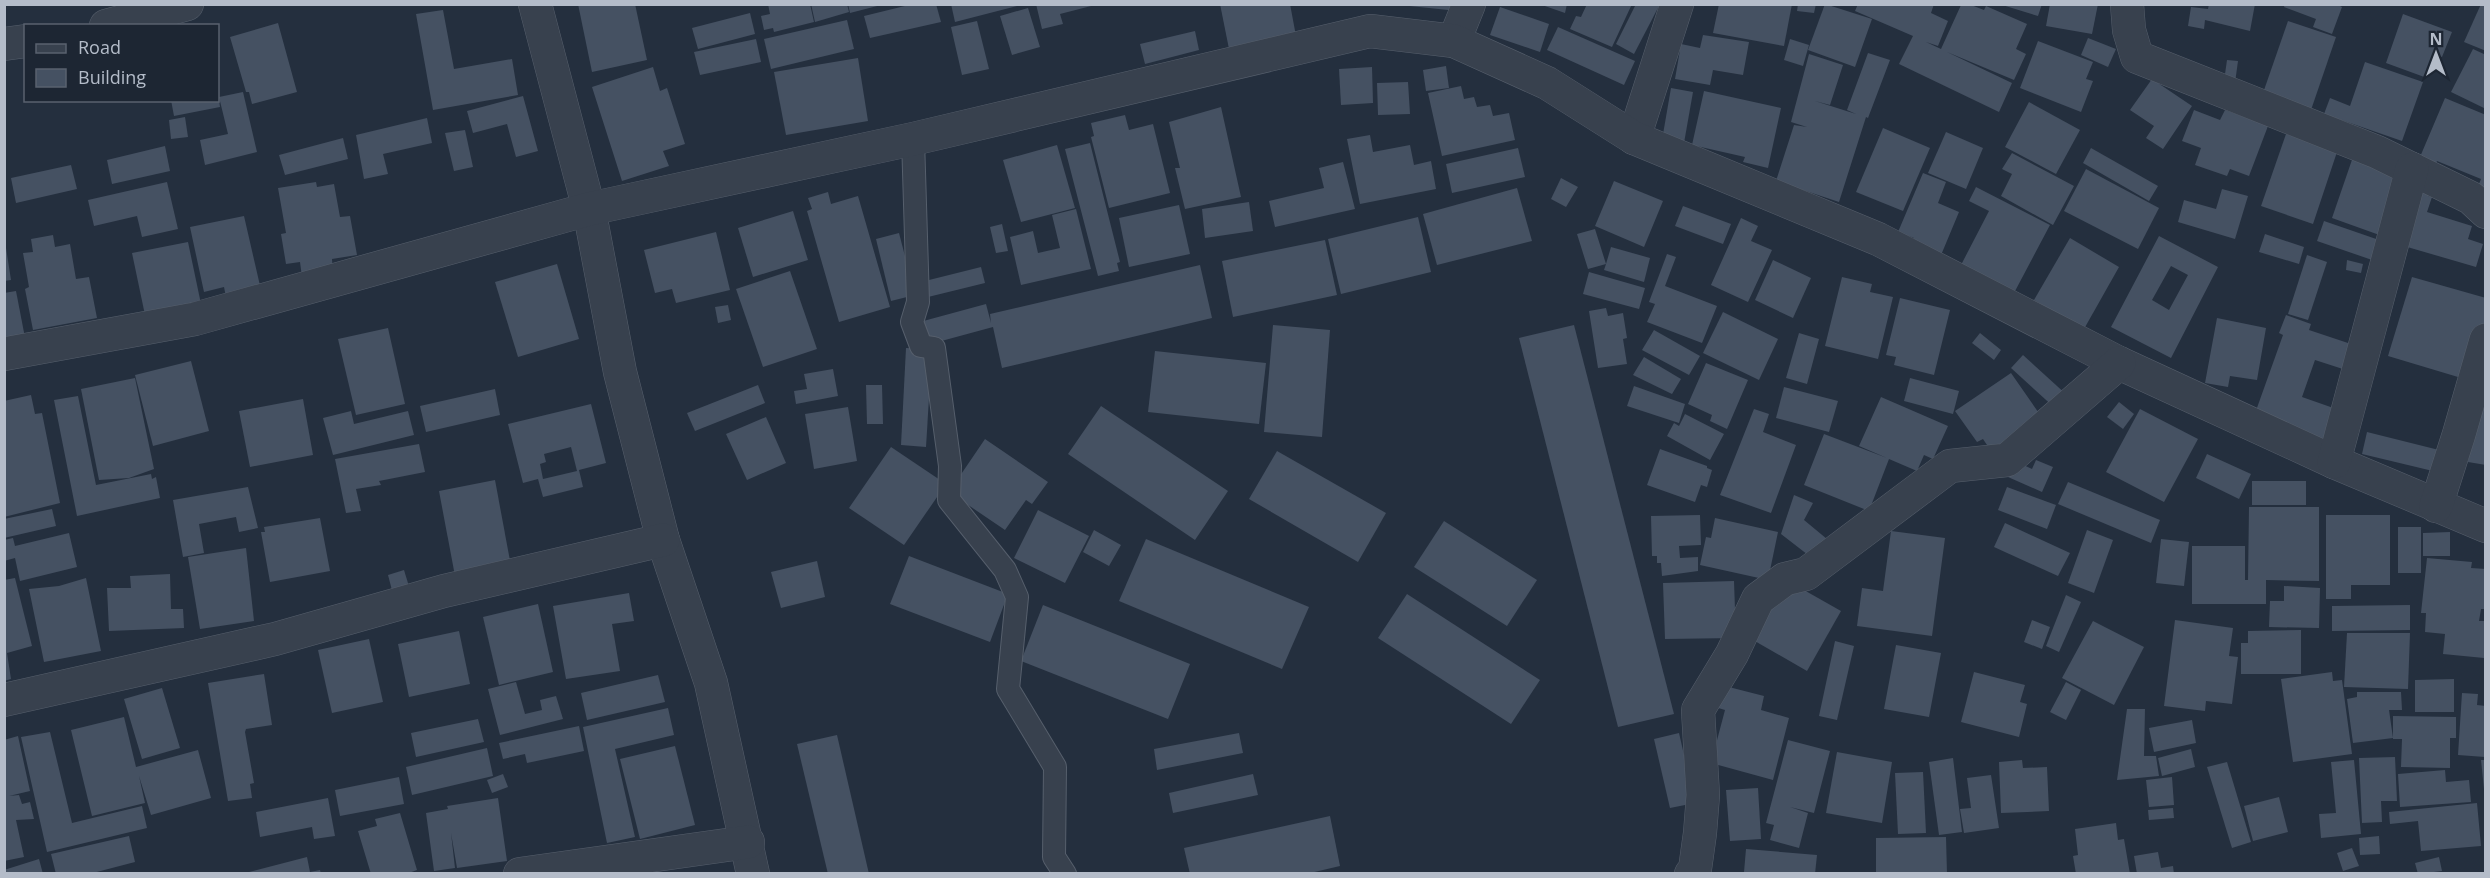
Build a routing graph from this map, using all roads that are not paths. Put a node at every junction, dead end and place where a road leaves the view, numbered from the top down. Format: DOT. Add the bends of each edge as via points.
graph roads {
  1 [pos="186,4"];
  2 [pos="536,4"];
  3 [pos="1469,4"];
  4 [pos="1677,4"];
  5 [pos="2127,4"];
  6 [pos="113,24"];
  7 [pos="24,41"];
  8 [pos="1454,41"];
  9 [pos="4,44"];
  10 [pos="1634,138"];
  11 [pos="913,139"];
  12 [pos="2412,170"];
  13 [pos="589,209"];
  14 [pos="2486,212"];
  15 [pos="2486,340"];
  16 [pos="4,354"];
  17 [pos="2120,363"];
  18 [pos="2334,462"];
  19 [pos="2436,506"];
  20 [pos="2486,526"];
  21 [pos="663,540"];
  22 [pos="4,700"];
  23 [pos="747,842"];
  24 [pos="519,873"];
  25 [pos="753,873"];
  26 [pos="1065,873"];
  27 [pos="1691,873"];
  1 -- 6 [label="street"];
  2 -- 13 [label="street"];
  3 -- 8 [label="street"];
  4 -- 10 [label="street"];
  5 -- 12 [label="street" via="2137,57 2377,152"];
  7 -- 9 [label="street"];
  8 -- 10 [label="street" via="1546,84"];
  8 -- 11 [label="street" via="1370,31"];
  10 -- 17 [label="street" via="1878,239"];
  11 -- 13 [label="street"];
  11 -- 26 [label="lane" via="918,302 912,322 921,346 934,348 950,465 949,500 1005,570 1017,597 1008,689 1055,766 1054,857"];
  12 -- 14 [label="street" via="2471,198"];
  12 -- 18 [label="street"];
  13 -- 16 [label="street" via="195,319"];
  13 -- 21 [label="street" via="620,372"];
  15 -- 19 [label="street"];
  17 -- 18 [label="street"];
  17 -- 27 [label="street" via="2007,460 1950,465 1806,574 1785,579 1758,599 1732,654 1698,710 1703,795 1695,869"];
  18 -- 19 [label="street"];
  19 -- 20 [label="street"];
  21 -- 22 [label="street" via="444,591 275,639"];
  21 -- 23 [label="street" via="711,683"];
  23 -- 24 [label="street"];
  23 -- 25 [label="street"];
}
